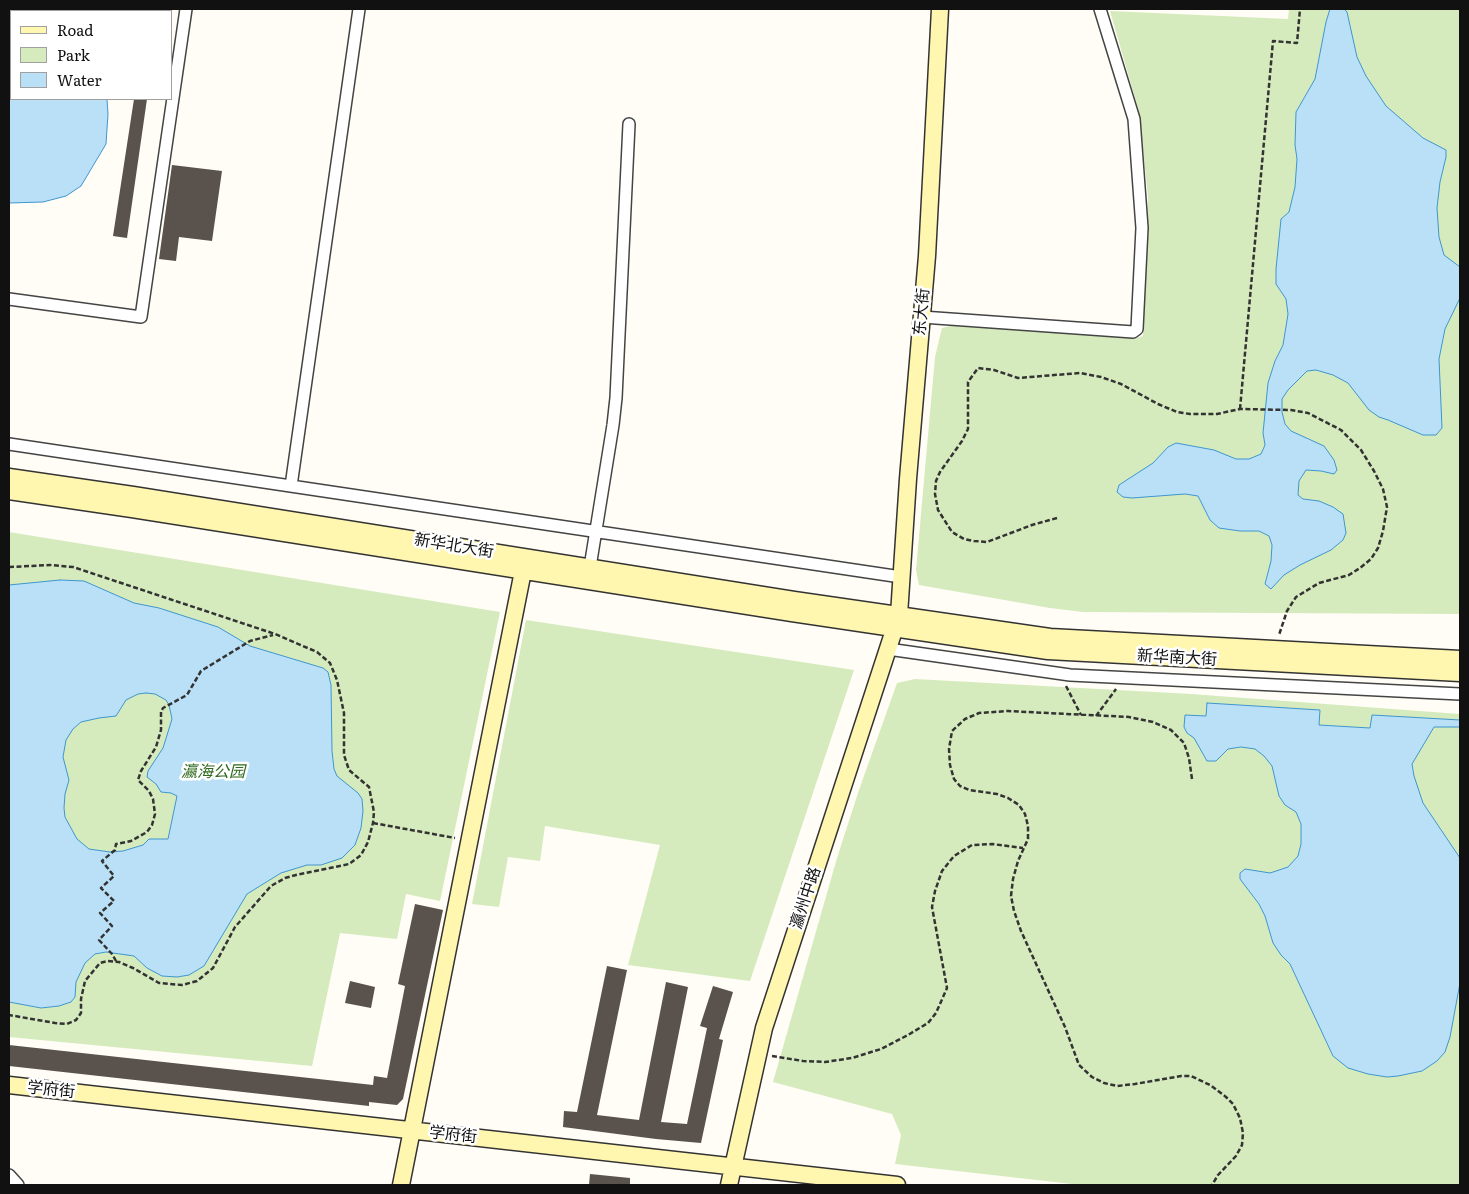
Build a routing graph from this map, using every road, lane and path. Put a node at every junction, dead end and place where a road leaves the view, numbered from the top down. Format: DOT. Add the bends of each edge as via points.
graph roads {
  1 [pos="186,9"];
  2 [pos="358,9"];
  3 [pos="940,9"];
  4 [pos="1100,9"];
  5 [pos="1300,9"];
  6 [pos="629,124"];
  7 [pos="9,299"];
  8 [pos="922,317"];
  9 [pos="1240,409"];
  10 [pos="9,444"];
  11 [pos="9,478"];
  12 [pos="291,486"];
  13 [pos="9,491"];
  14 [pos="1057,518"];
  15 [pos="596,532"];
  16 [pos="9,566"];
  17 [pos="590,567"];
  18 [pos="523,571"];
  19 [pos="901,577"];
  20 [pos="897,622"];
  21 [pos="275,634"];
  22 [pos="888,649"];
  23 [pos="1277,649"];
  24 [pos="1460,659"];
  25 [pos="1460,673"];
  26 [pos="1060,674"];
  27 [pos="1125,678"];
  28 [pos="1460,694"];
  29 [pos="1082,715"];
  30 [pos="1096,716"];
  31 [pos="1192,779"];
  32 [pos="373,823"];
  33 [pos="470,840"];
  34 [pos="1024,848"];
  35 [pos="116,962"];
  36 [pos="9,1015"];
  37 [pos="758,1053"];
  38 [pos="9,1085"];
  39 [pos="412,1131"];
  40 [pos="733,1167"];
  41 [pos="9,1175"];
  42 [pos="18,1185"];
  43 [pos="401,1185"];
  44 [pos="729,1185"];
  45 [pos="897,1185"];
  46 [pos="1212,1185"];
  1 -- 7 [label="street" via="141,317"];
  2 -- 12 [label="street"];
  3 -- 8 [label="main road, 东大街"];
  4 -- 8 [label="street" via="1134,119 1142,228 1136,329 1133,332"];
  5 -- 9 [label="path" via="1297,43 1273,41"];
  6 -- 15 [label="street" via="616,398"];
  8 -- 19 [label="main road, 东大街"];
  9 -- 14 [label="path" via="1217,414 1177,412 1101,377 1080,374 1018,378 978,368 968,382 968,429 936,480 938,510 952,532 964,539 987,542"];
  9 -- 23 [label="path" via="1308,413 1341,430 1361,450 1374,471 1383,489 1386,506 1384,531 1371,559 1350,575 1319,583 1296,597 1280,628"];
  10 -- 12 [label="street"];
  11 -- 17 [label="main road, 新华北大街"];
  12 -- 15 [label="street"];
  13 -- 18 [label="main road, 新华北大街"];
  15 -- 17 [label="street"];
  15 -- 19 [label="street"];
  16 -- 21 [label="path" via="73,567"];
  17 -- 20 [label="main road, 新华北大街"];
  18 -- 20 [label="main road, 新华北大街"];
  18 -- 33 [label="main road"];
  19 -- 20 [label="main road, 东大街"];
  20 -- 22 [label="main road, 瀛州中路"];
  20 -- 23 [label="main road, 新华南大街" via="1050,638"];
  20 -- 25 [label="main road, 新华南大街" via="1048,651"];
  21 -- 32 [label="path" via="317,652 330,663 338,680 344,713 344,755 349,770 369,787"];
  21 -- 35 [label="path" via="250,641 201,671 187,695 161,712 161,730 156,746 138,780 153,799 155,814 152,825 131,841 116,844 115,850 102,861 114,876 101,888 114,901 100,913 112,926 99,940"];
  22 -- 26 [label="street"];
  22 -- 37 [label="main road, 瀛州中路"];
  23 -- 24 [label="main road, 新华南大街"];
  26 -- 27 [label="street"];
  26 -- 29 [label="path"];
  27 -- 28 [label="street"];
  27 -- 30 [label="path"];
  29 -- 30 [label="path"];
  29 -- 34 [label="path" via="1008,711 979,713 952,730 949,749 954,779 969,790 997,794 1019,805 1028,826"];
  30 -- 31 [label="path" via="1129,717 1171,730 1184,743"];
  32 -- 33 [label="path"];
  32 -- 35 [label="path" via="368,842 349,864 285,878 271,886 235,927 213,968 197,981 182,985 158,983"];
  33 -- 39 [label="main road"];
  34 -- 37 [label="path" via="972,845 954,856 942,871 932,907 947,988 936,1013 928,1022 881,1049 852,1058 803,1061"];
  34 -- 46 [label="path" via="1013,879 1011,896 1014,911 1079,1065 1092,1077 1117,1086 1191,1076 1226,1096 1233,1104 1240,1118 1242,1145"];
  35 -- 36 [label="path" via="100,963 85,981 81,1013 76,1020 67,1024"];
  37 -- 40 [label="main road, 瀛州中路"];
  38 -- 39 [label="main road, 学府街"];
  39 -- 40 [label="main road, 学府街"];
  39 -- 43 [label="main road"];
  40 -- 44 [label="main road, 瀛州中路"];
  40 -- 45 [label="main road, 学府街"];
  41 -- 42 [label="street"];
}
